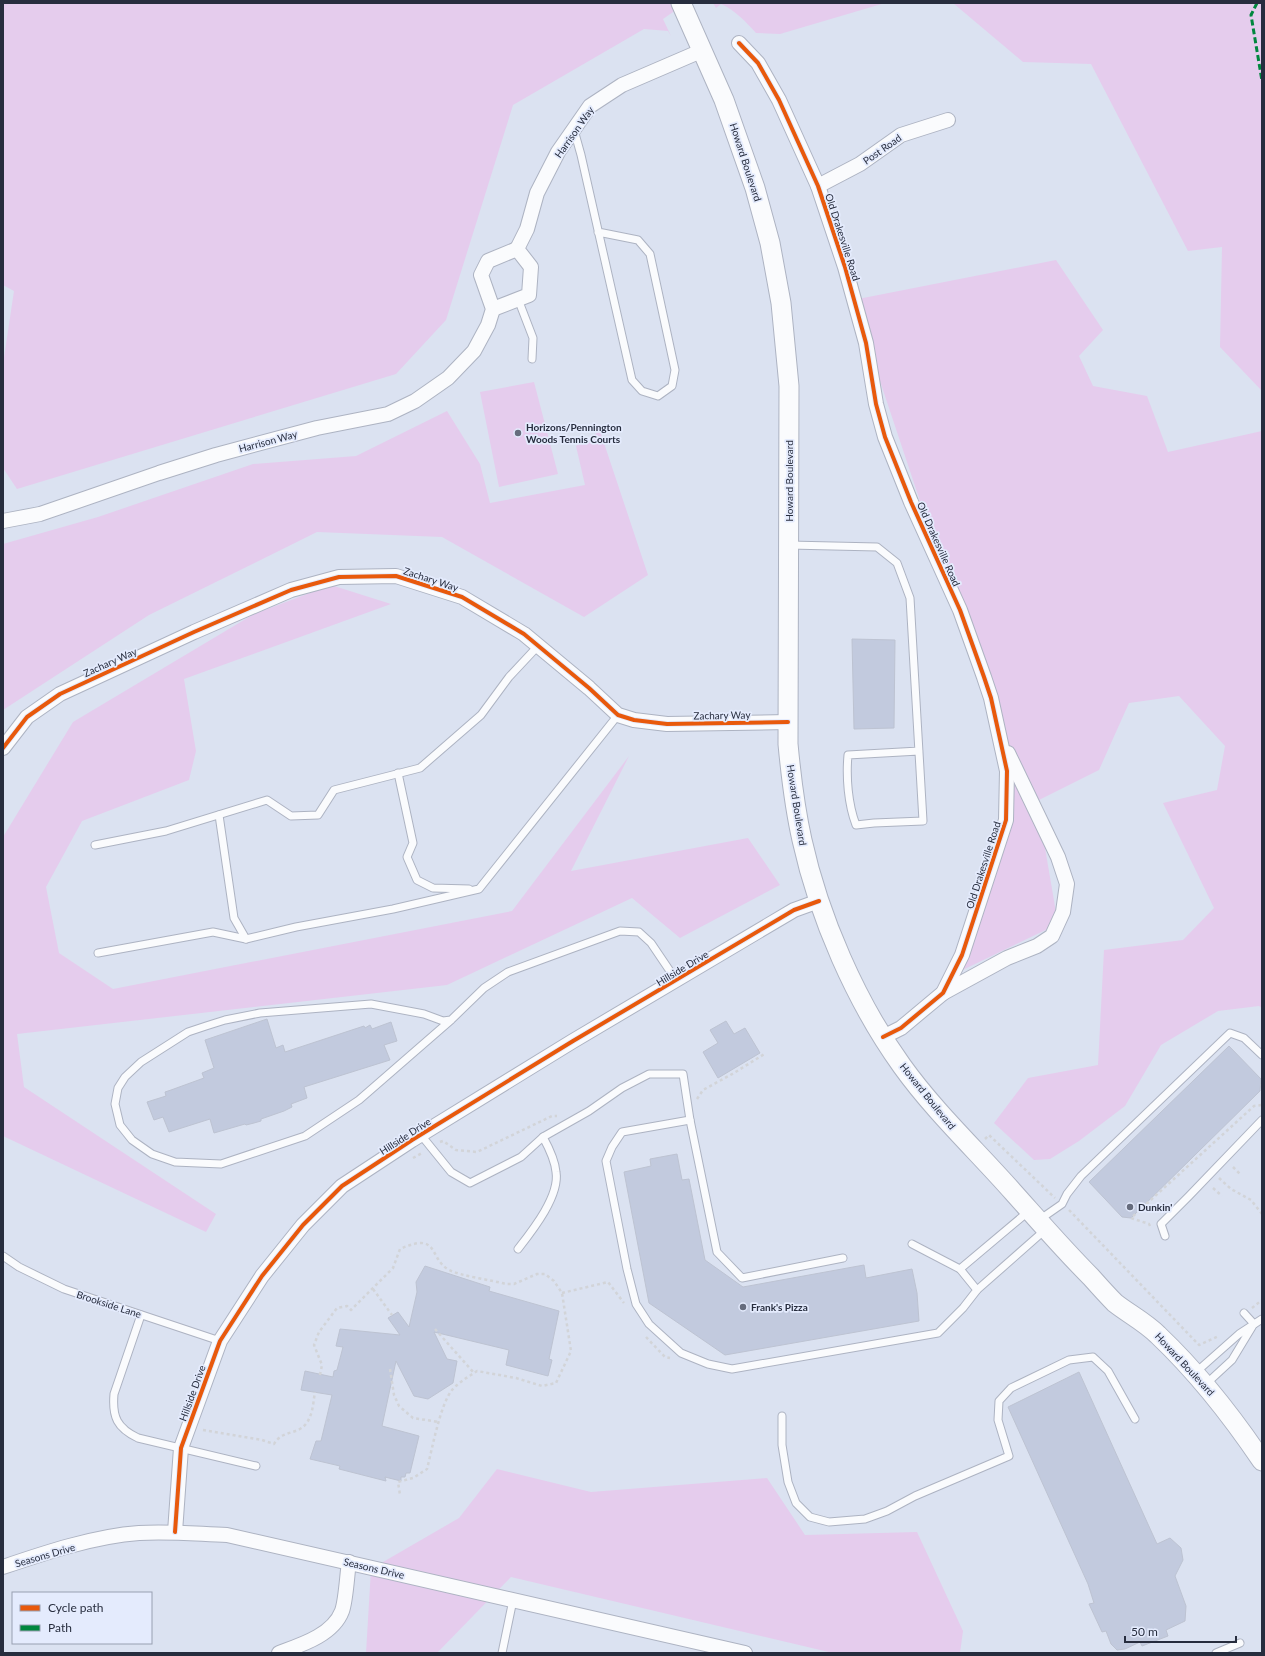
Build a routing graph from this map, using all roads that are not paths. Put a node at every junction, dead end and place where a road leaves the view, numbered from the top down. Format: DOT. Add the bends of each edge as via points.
graph roads {
  1 [pos="681,3"];
  2 [pos="739,43"];
  3 [pos="702,51"];
  4 [pos="948,120"];
  5 [pos="574,129"];
  6 [pos="818,186"];
  7 [pos="598,232"];
  8 [pos="517,249"];
  9 [pos="518,299"];
  10 [pos="493,309"];
  11 [pos="532,359"];
  12 [pos="3,520"];
  13 [pos="789,545"];
  14 [pos="538,646"];
  15 [pos="618,715"];
  16 [pos="788,722"];
  17 [pos="998,731"];
  18 [pos="3,748"];
  19 [pos="919,750"];
  20 [pos="398,773"];
  21 [pos="219,815"];
  22 [pos="95,845"];
  23 [pos="479,889"];
  24 [pos="819,901"];
  25 [pos="246,939"];
  26 [pos="98,953"];
  27 [pos="676,980"];
  28 [pos="943,993"];
  29 [pos="451,1020"];
  30 [pos="883,1038"];
  31 [pos="1262,1055"];
  32 [pos="690,1120"];
  33 [pos="1262,1120"];
  34 [pos="421,1135"];
  35 [pos="543,1137"];
  36 [pos="1037,1221"];
  37 [pos="1165,1236"];
  38 [pos="912,1244"];
  39 [pos="518,1249"];
  40 [pos="3,1256"];
  41 [pos="843,1258"];
  42 [pos="960,1269"];
  43 [pos="977,1290"];
  44 [pos="1244,1313"];
  45 [pos="141,1315"];
  46 [pos="1262,1319"];
  47 [pos="1254,1324"];
  48 [pos="220,1341"];
  49 [pos="1200,1379"];
  50 [pos="782,1416"];
  51 [pos="1135,1419"];
  52 [pos="181,1448"];
  53 [pos="1262,1461"];
  54 [pos="256,1466"];
  55 [pos="175,1532"];
  56 [pos="350,1562"];
  57 [pos="3,1567"];
  58 [pos="513,1600"];
  59 [pos="1240,1643"];
  60 [pos="695,1647"];
  61 [pos="279,1653"];
  62 [pos="502,1653"];
  63 [pos="745,1653"];
  64 [pos="1216,1653"];
  1 -- 3 [label="main road, Howard Boulevard"];
  2 -- 6 [label="street, Old Drakesville Road" via="758,63 779,100"];
  3 -- 5 [label="street, Harrison Way" via="622,85 590,106"];
  3 -- 13 [label="main road, Howard Boulevard" via="724,100 755,188 770,243 781,303 789,386"];
  4 -- 6 [label="street, Post Road" via="900,135 860,164"];
  5 -- 7 [label="lane"];
  5 -- 8 [label="street, Harrison Way" via="558,152 537,193 527,229"];
  6 -- 17 [label="street, Old Drakesville Road" via="845,267 866,343 876,404 885,437 960,610 986,684"];
  7 -- 7 [label="lane" via="632,380 642,391 658,396 672,386 675,370 650,254 638,240"];
  8 -- 9 [label="street" via="532,267 529,295"];
  8 -- 10 [label="street" via="488,260 481,275"];
  9 -- 10 [label="street"];
  9 -- 11 [label="lane" via="533,338"];
  10 -- 12 [label="street, Harrison Way" via="488,325 474,351 448,378 415,401 388,414 317,428 216,455 40,514"];
  13 -- 16 [label="main road, Howard Boulevard"];
  13 -- 19 [label="lane" via="878,547 897,563 910,598"];
  14 -- 15 [label="street, Zachary Way"];
  14 -- 18 [label="street, Zachary Way" via="524,634 462,597 396,576 339,577 290,590 60,694 26,717"];
  14 -- 20 [label="lane" via="481,715 420,768"];
  15 -- 16 [label="street, Zachary Way" via="634,720 667,724"];
  15 -- 23 [label="lane"];
  16 -- 24 [label="main road, Howard Boulevard" via="794,797 802,841"];
  17 -- 28 [label="street, Old Drakesville Road" via="1007,771 1006,820 962,955"];
  17 -- 28 [label="street, Old Drakesville Road" via="1058,857 1067,884 1063,912 1052,936"];
  19 -- 19 [label="lane" via="923,821 856,825 851,812 846,767 848,754"];
  20 -- 21 [label="lane" via="334,790 318,815 291,816 267,800"];
  20 -- 23 [label="lane" via="413,843 407,857 417,880 433,888"];
  21 -- 22 [label="lane" via="166,831"];
  21 -- 25 [label="lane" via="234,918"];
  23 -- 25 [label="lane"];
  24 -- 27 [label="street, Hillside Drive" via="794,910"];
  24 -- 30 [label="main road, Howard Boulevard" via="843,961"];
  25 -- 26 [label="lane" via="213,932"];
  27 -- 29 [label="lane" via="651,943 639,932 620,931 508,972 484,988"];
  27 -- 34 [label="street, Hillside Drive"];
  28 -- 30 [label="street, Old Drakesville Road" via="901,1028"];
  29 -- 29 [label="lane" via="359,1100 305,1136 221,1164 175,1162 152,1154 132,1140 120,1125 115,1104 118,1088 125,1077 141,1062 188,1032 206,1026 260,1013 371,1004 424,1014 443,1021"];
  30 -- 36 [label="main road, Howard Boulevard" via="918,1087"];
  31 -- 36 [label="lane" via="1244,1038 1230,1033 1080,1176 1062,1204"];
  32 -- 35 [label="lane" via="683,1074 649,1074"];
  32 -- 41 [label="lane" via="717,1252 742,1278"];
  32 -- 43 [label="lane" via="622,1132 606,1161 636,1304 649,1324 681,1353 708,1364 732,1369 938,1332"];
  33 -- 37 [label="lane" via="1160,1224"];
  34 -- 35 [label="lane" via="451,1172 470,1183 521,1157"];
  34 -- 48 [label="street, Hillside Drive" via="342,1186 303,1225 262,1276"];
  35 -- 39 [label="lane" via="557,1174 553,1196"];
  36 -- 42 [label="lane"];
  36 -- 43 [label="lane"];
  36 -- 49 [label="main road, Howard Boulevard" via="1116,1303 1156,1333"];
  38 -- 42 [label="lane"];
  40 -- 45 [label="lane, Brookside Lane" via="64,1289"];
  42 -- 43 [label="lane"];
  44 -- 47 [label="lane"];
  45 -- 48 [label="lane, Brookside Lane"];
  45 -- 52 [label="lane" via="114,1394 113,1407 125,1431 138,1438"];
  46 -- 47 [label="lane"];
  47 -- 49 [label="lane" via="1239,1334"];
  47 -- 49 [label="lane" via="1232,1360"];
  48 -- 52 [label="street, Hillside Drive"];
  49 -- 53 [label="main road, Howard Boulevard" via="1228,1412"];
  50 -- 51 [label="lane" via="782,1444 788,1482 796,1502 810,1517 829,1522 865,1519 887,1511 915,1496 1009,1456 998,1420 999,1401 1011,1388 1069,1360 1093,1357 1108,1371"];
  52 -- 54 [label="lane"];
  52 -- 55 [label="street, Hillside Drive"];
  55 -- 56 [label="street, Seasons Drive" via="227,1535"];
  55 -- 57 [label="street, Seasons Drive" via="137,1533 95,1540"];
  56 -- 58 [label="street, Seasons Drive"];
  56 -- 61 [label="street" via="342,1612 331,1627 303,1644"];
  58 -- 60 [label="street, Seasons Drive"];
  58 -- 62 [label="lane"];
  59 -- 64 [label="lane"];
  60 -- 63 [label="street, Seasons Drive"];
}
